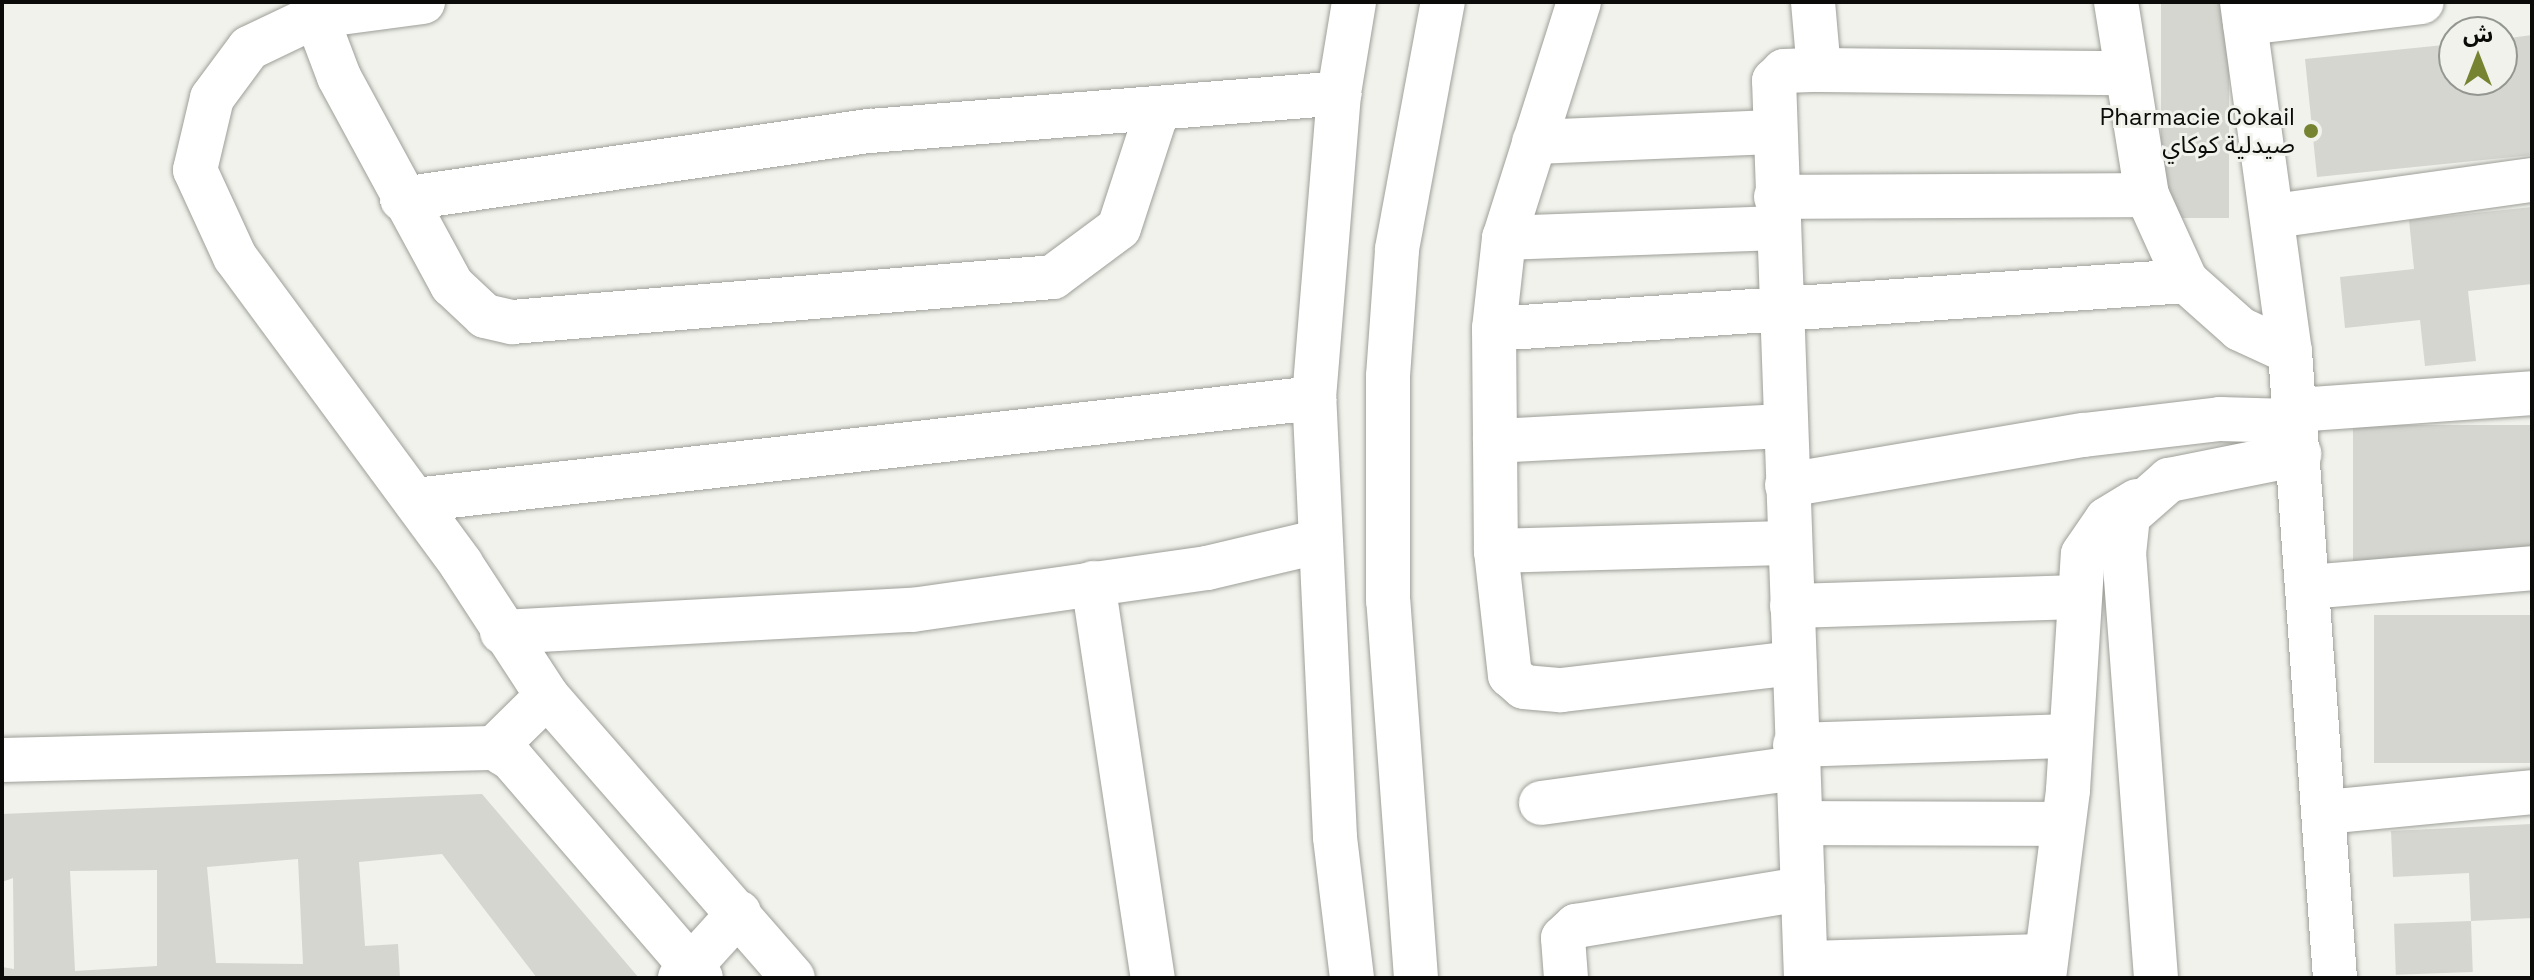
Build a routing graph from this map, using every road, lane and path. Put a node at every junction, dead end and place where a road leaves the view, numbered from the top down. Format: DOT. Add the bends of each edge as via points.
graph roads {
  1 [pos="423,2"];
  2 [pos="1354,2"];
  3 [pos="1443,2"];
  4 [pos="1579,2"];
  5 [pos="1813,2"];
  6 [pos="2116,2"];
  7 [pos="2422,2"];
  8 [pos="2243,12"];
  9 [pos="316,16"];
  10 [pos="1819,70"];
  11 [pos="2124,73"];
  12 [pos="1339,93"];
  13 [pos="1158,109"];
  14 [pos="1774,132"];
  15 [pos="1534,142"];
  16 [pos="2532,180"];
  17 [pos="2147,195"];
  18 [pos="402,199"];
  19 [pos="1777,212"];
  20 [pos="2275,216"];
  21 [pos="1504,238"];
  22 [pos="2186,281"];
  23 [pos="1780,305"];
  24 [pos="1494,329"];
  25 [pos="2290,352"];
  26 [pos="2532,393"];
  27 [pos="1314,398"];
  28 [pos="1785,426"];
  29 [pos="2297,428"];
  30 [pos="1495,441"];
  31 [pos="1787,485"];
  32 [pos="415,500"];
  33 [pos="2139,500"];
  34 [pos="1317,542"];
  35 [pos="1790,543"];
  36 [pos="1496,551"];
  37 [pos="2532,568"];
  38 [pos="1093,583"];
  39 [pos="2308,587"];
  40 [pos="2080,597"];
  41 [pos="1792,606"];
  42 [pos="502,632"];
  43 [pos="1794,663"];
  44 [pos="547,696"];
  45 [pos="2071,736"];
  46 [pos="494,748"];
  47 [pos="1797,756"];
  48 [pos="2,760"];
  49 [pos="2532,792"];
  50 [pos="1541,803"];
  51 [pos="2325,812"];
  52 [pos="1801,823"];
  53 [pos="2062,824"];
  54 [pos="1803,889"];
  55 [pos="739,913"];
  56 [pos="2044,967"];
  57 [pos="1806,971"];
  58 [pos="690,974"];
  59 [pos="793,978"];
  60 [pos="1153,978"];
  61 [pos="1352,978"];
  62 [pos="1416,978"];
  63 [pos="1566,978"];
  64 [pos="2156,978"];
  65 [pos="2335,978"];
  1 -- 9 [label="street"];
  2 -- 12 [label="street"];
  3 -- 62 [label="street" via="1397,249 1388,376 1388,601"];
  4 -- 15 [label="street"];
  5 -- 10 [label="street"];
  6 -- 11 [label="street"];
  7 -- 8 [label="street"];
  8 -- 20 [label="street"];
  9 -- 18 [label="street" via="339,77"];
  9 -- 32 [label="street" via="249,48 212,98 195,170 235,257 322,383"];
  10 -- 11 [label="street"];
  10 -- 14 [label="street" via="1776,76"];
  11 -- 17 [label="street"];
  12 -- 13 [label="street"];
  12 -- 27 [label="street"];
  13 -- 18 [label="street" via="870,131"];
  13 -- 18 [label="street" via="1119,228 1053,277 512,322 485,316 452,285"];
  14 -- 15 [label="street"];
  14 -- 19 [label="street"];
  15 -- 21 [label="street"];
  16 -- 20 [label="street"];
  17 -- 19 [label="street"];
  17 -- 22 [label="street"];
  19 -- 21 [label="street"];
  19 -- 23 [label="street"];
  20 -- 25 [label="street"];
  21 -- 24 [label="street"];
  22 -- 23 [label="street"];
  22 -- 25 [label="street" via="2240,329"];
  23 -- 24 [label="street"];
  23 -- 28 [label="street"];
  24 -- 30 [label="street"];
  25 -- 29 [label="street"];
  26 -- 29 [label="street"];
  27 -- 32 [label="street"];
  27 -- 34 [label="street"];
  28 -- 30 [label="street"];
  28 -- 31 [label="street"];
  29 -- 31 [label="street" via="2220,419 2084,435"];
  29 -- 33 [label="street" via="2169,480"];
  29 -- 39 [label="street"];
  30 -- 36 [label="street"];
  31 -- 35 [label="street"];
  32 -- 42 [label="street"];
  33 -- 40 [label="street" via="2094,535 2083,554"];
  33 -- 64 [label="street" via="2124,544"];
  34 -- 38 [label="street"];
  34 -- 61 [label="street"];
  35 -- 36 [label="street"];
  35 -- 41 [label="street"];
  36 -- 43 [label="street" via="1507,661 1524,687 1561,690"];
  37 -- 39 [label="street"];
  38 -- 42 [label="street" via="912,610"];
  38 -- 60 [label="street"];
  39 -- 51 [label="street"];
  40 -- 41 [label="street"];
  40 -- 45 [label="street"];
  41 -- 43 [label="street"];
  42 -- 44 [label="street"];
  43 -- 47 [label="street"];
  44 -- 46 [label="street"];
  44 -- 55 [label="street"];
  45 -- 47 [label="street"];
  45 -- 53 [label="street"];
  46 -- 48 [label="street"];
  46 -- 58 [label="street" via="512,759"];
  47 -- 50 [label="street"];
  47 -- 52 [label="street"];
  49 -- 51 [label="street"];
  51 -- 65 [label="street"];
  52 -- 53 [label="street"];
  52 -- 54 [label="street"];
  53 -- 56 [label="street"];
  54 -- 57 [label="street"];
  54 -- 63 [label="street" via="1609,915 1569,928 1562,942"];
  55 -- 58 [label="street"];
  55 -- 59 [label="street"];
  56 -- 57 [label="street"];
}
